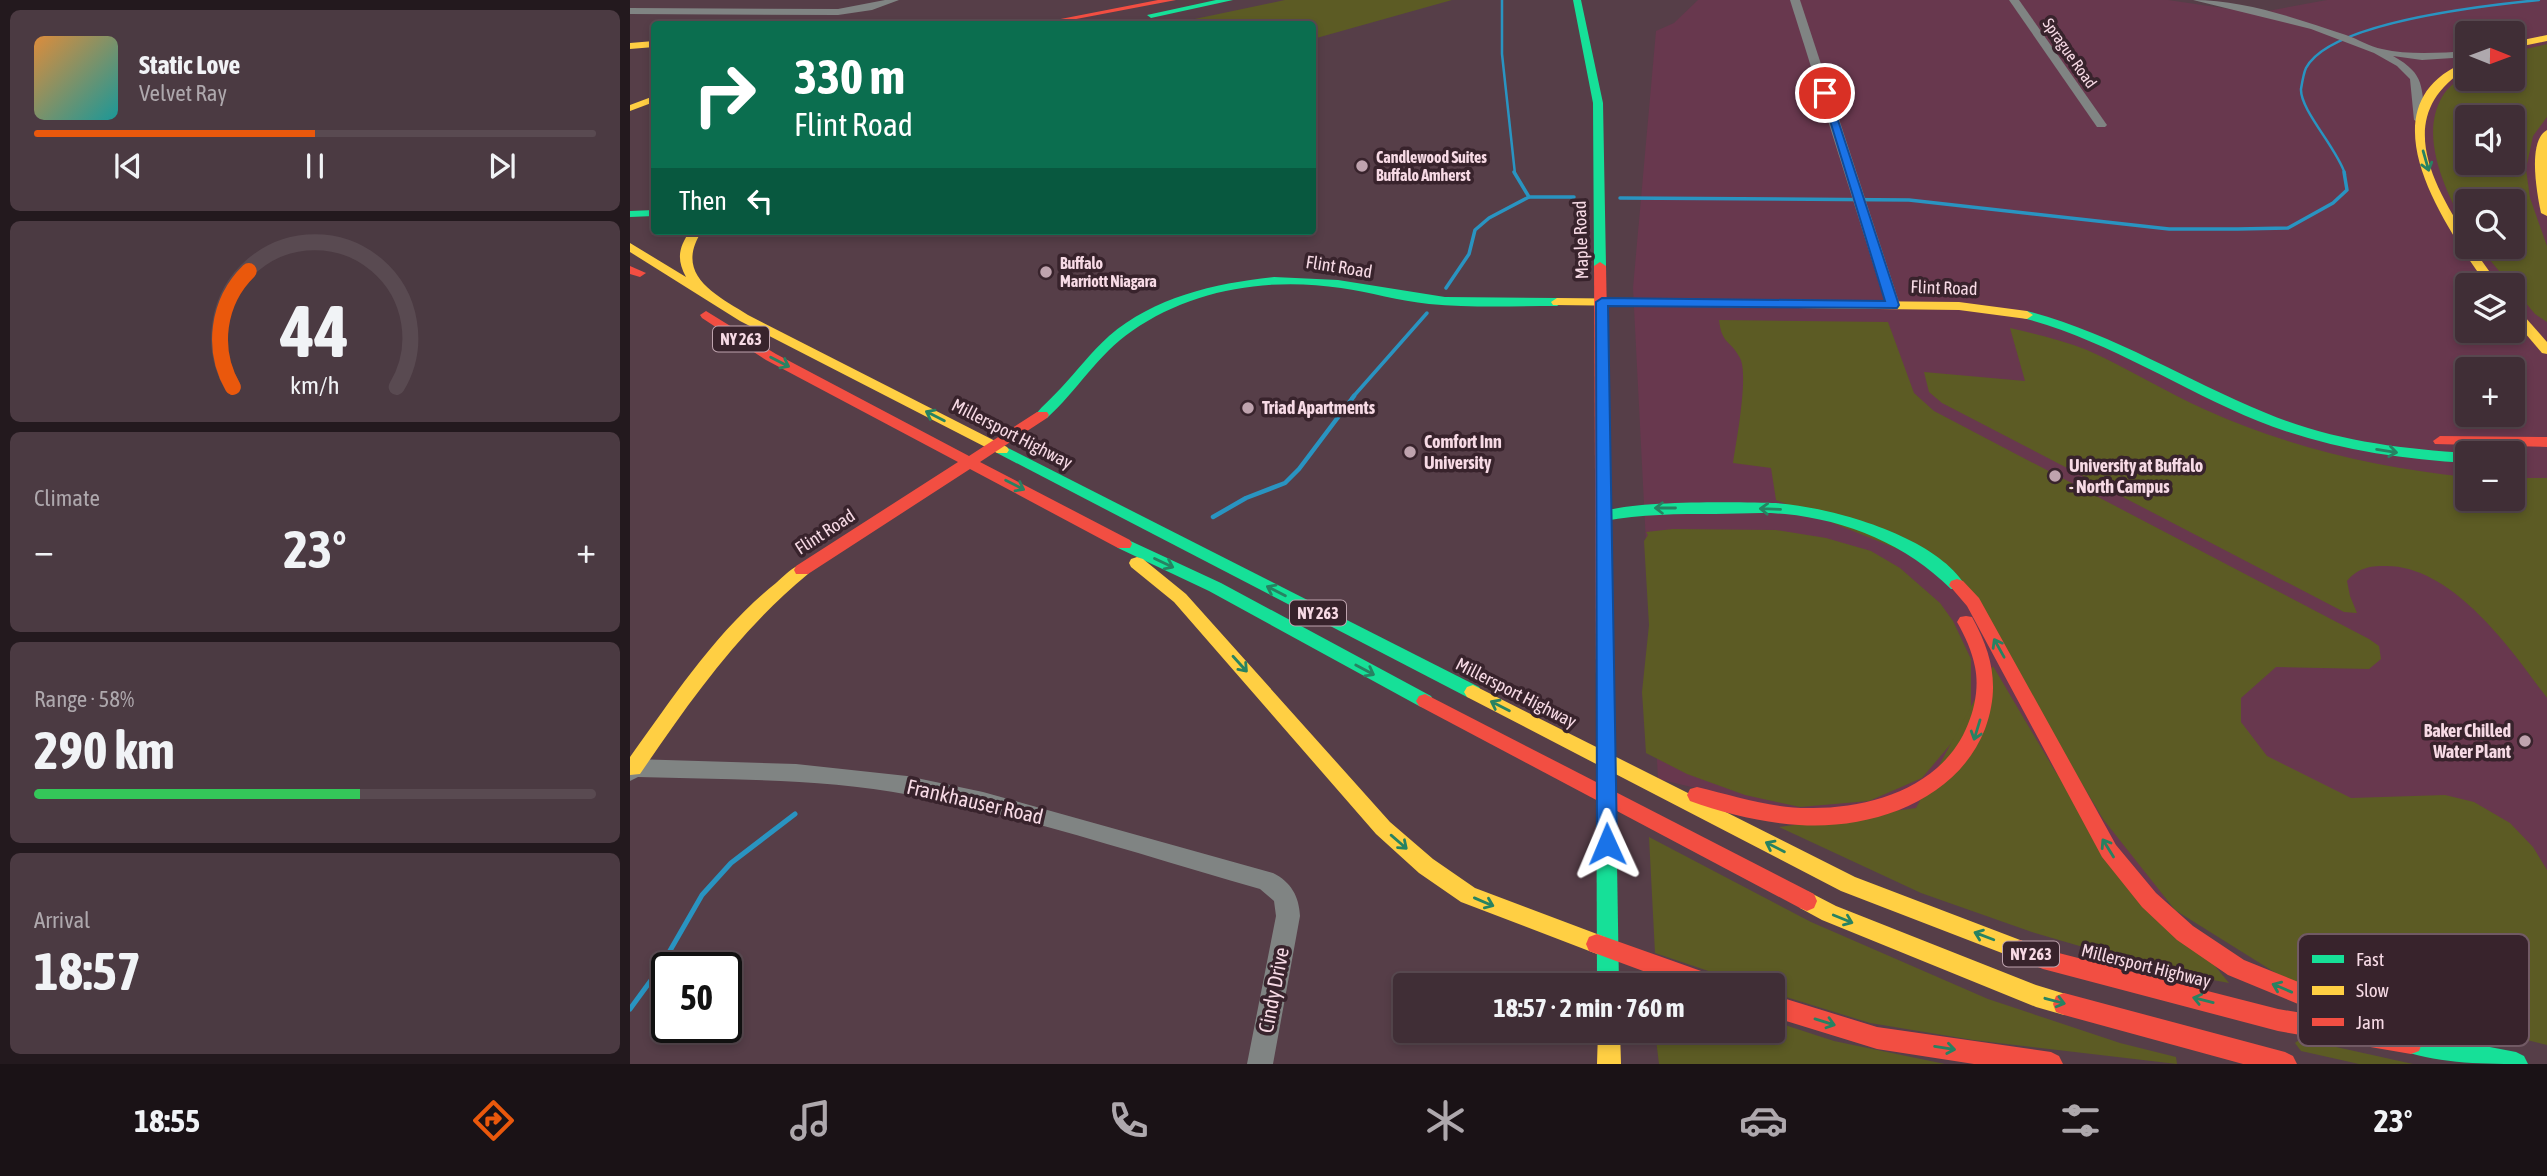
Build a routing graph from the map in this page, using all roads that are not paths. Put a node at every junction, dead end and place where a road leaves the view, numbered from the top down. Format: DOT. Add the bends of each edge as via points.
graph roads {
  1 [pos="685,0"];
  2 [pos="894,0"];
  3 [pos="1229,0"];
  4 [pos="1577,0"];
  5 [pos="1795,0"];
  6 [pos="2014,0"];
  7 [pos="2198,0"];
  8 [pos="1177,4"];
  9 [pos="630,11"];
  10 [pos="668,11"];
  11 [pos="1061,21"];
  12 [pos="1112,21"];
  13 [pos="1126,21"];
  14 [pos="2547,38"];
  15 [pos="651,43"];
  16 [pos="2525,43"];
  17 [pos="630,45"];
  18 [pos="2361,45"];
  19 [pos="2455,54"];
  20 [pos="2455,73"];
  21 [pos="651,100"];
  22 [pos="630,108"];
  23 [pos="651,110"];
  24 [pos="630,115"];
  25 [pos="2420,120"];
  26 [pos="2101,125"];
  27 [pos="2547,133"];
  28 [pos="2544,158"];
  29 [pos="651,213"];
  30 [pos="2547,213"];
  31 [pos="630,214"];
  32 [pos="693,235"];
  33 [pos="630,247"];
  34 [pos="2485,273"];
  35 [pos="707,296"];
  36 [pos="1602,302"];
  37 [pos="689,303"];
  38 [pos="1893,305"];
  39 [pos="2525,316"];
  40 [pos="2525,323"];
  41 [pos="2547,328"];
  42 [pos="2547,350"];
  43 [pos="2207,391"];
  44 [pos="2547,442"];
  45 [pos="995,448"];
  46 [pos="2455,458"];
  47 [pos="972,464"];
  48 [pos="1604,516"];
  49 [pos="1103,532"];
  50 [pos="1936,588"];
  51 [pos="1954,606"];
  52 [pos="631,769"];
  53 [pos="1652,784"];
  54 [pos="1288,916"];
  55 [pos="1608,948"];
  56 [pos="1608,973"];
  57 [pos="1677,973"];
  58 [pos="2298,994"];
  59 [pos="1785,1010"];
  60 [pos="2298,1023"];
  61 [pos="1609,1043"];
  62 [pos="2431,1046"];
  63 [pos="2437,1047"];
  64 [pos="1259,1064"];
  65 [pos="1609,1064"];
  66 [pos="2051,1064"];
  67 [pos="2285,1064"];
  68 [pos="2516,1064"];
  1 -- 10 [label="street"];
  2 -- 10 [label="street" via="838,12"];
  3 -- 8 [label="main road"];
  4 -- 36 [label="main road, Maple Road" via="1598,103"];
  5 -- 38 [label="street"];
  6 -- 26 [label="street, Sprague Road"];
  7 -- 18 [label="street" via="2261,12"];
  8 -- 11 [label="main road"];
  8 -- 12 [label="main road"];
  8 -- 13 [label="main road"];
  9 -- 10 [label="street"];
  14 -- 16 [label="main road"];
  15 -- 17 [label="main road"];
  18 -- 19 [label="street" via="2414,56"];
  18 -- 25 [label="street" via="2403,66 2416,80"];
  20 -- 25 [label="main road" via="2432,93"];
  21 -- 22 [label="main road"];
  23 -- 24 [label="main road"];
  25 -- 34 [label="main road, one-way" via="2423,152 2434,187 2453,226"];
  27 -- 28 [label="main road" via="2541,148"];
  28 -- 30 [label="main road" via="2540,180"];
  29 -- 31 [label="main road"];
  32 -- 35 [label="main road" via="683,256 686,268"];
  33 -- 35 [label="main road, Millersport Highway / NY 263"];
  45 -- 35 [label="main road, Millersport Highway / NY 263, one-way"];
  36 -- 38 [label="main road, Flint Road"];
  36 -- 45 [label="main road, Flint Road" via="1423,300 1313,280 1209,291 1126,327 1096,353 1053,406"];
  36 -- 48 [label="main road, Maple Road"];
  37 -- 47 [label="main road, NY 263, one-way" via="771,357"];
  38 -- 43 [label="main road, Flint Road" via="1990,309 2053,322 2121,348"];
  39 -- 41 [label="main road"];
  40 -- 42 [label="main road"];
  43 -- 44 [label="main road, Flint Road" via="2363,433 2440,441"];
  43 -- 46 [label="main road, Flint Road, one-way" via="2255,415 2340,441"];
  45 -- 47 [label="main road, Flint Road"];
  53 -- 45 [label="main road, Millersport Highway / NY 263, one-way"];
  47 -- 49 [label="main road, NY 263, one-way"];
  47 -- 52 [label="main road, Flint Road" via="800,571 771,596 716,656"];
  48 -- 50 [label="main road" via="1643,523 1759,522 1810,527 1887,552"];
  48 -- 55 [label="main road, Maple Road"];
  58 -- 48 [label="main road, one-way" via="2236,968 2149,901 2109,851 1973,602 1948,573 1912,548 1862,527 1785,509 1643,508"];
  49 -- 55 [label="main road, one-way" via="1180,598 1383,828 1426,866 1468,895"];
  49 -- 67 [label="main road, NY 263, one-way" via="1829,913 2036,996"];
  51 -- 53 [label="main road, one-way" via="1983,662 1982,712 1973,742 1954,766 1926,789 1890,806 1812,817 1770,813"];
  52 -- 54 [label="street, Frankhauser Road" via="829,776 960,796 1265,880 1283,892"];
  60 -- 53 [label="main road, Millersport Highway / NY 263, one-way" via="2043,959 1848,884"];
  54 -- 64 [label="street, Cindy Drive"];
  55 -- 56 [label="main road, Maple Road"];
  55 -- 57 [label="main road"];
  59 -- 66 [label="main road, one-way" via="1877,1038"];
  61 -- 65 [label="main road"];
  63 -- 62 [label="main road, Millersport Highway / NY 263, one-way"];
  63 -- 68 [label="main road, Millersport Highway / NY 263"];
}
